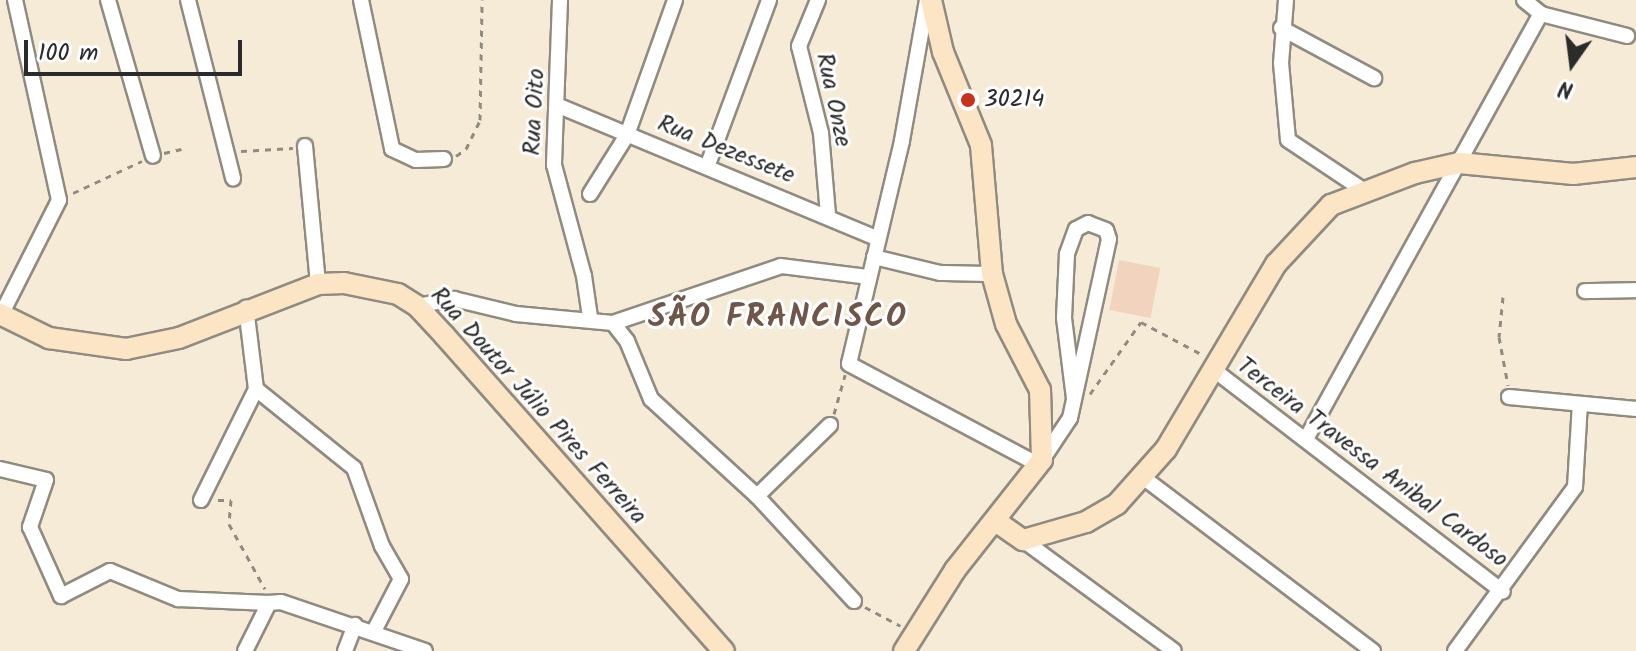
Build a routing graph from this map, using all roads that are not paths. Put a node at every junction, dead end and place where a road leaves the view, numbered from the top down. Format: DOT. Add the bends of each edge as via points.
graph roads {
  1 [pos="15,0"];
  2 [pos="108,0"];
  3 [pos="188,0"];
  4 [pos="361,0"];
  5 [pos="560,0"];
  6 [pos="675,0"];
  7 [pos="769,0"];
  8 [pos="818,0"];
  9 [pos="929,0"];
  10 [pos="1524,0"];
  11 [pos="1283,1"];
  12 [pos="1541,14"];
  13 [pos="1281,28"];
  14 [pos="1627,36"];
  15 [pos="1374,78"];
  16 [pos="559,106"];
  17 [pos="627,135"];
  18 [pos="305,146"];
  19 [pos="153,156"];
  20 [pos="444,159"];
  21 [pos="1459,163"];
  22 [pos="707,167"];
  23 [pos="1636,167"];
  24 [pos="233,178"];
  25 [pos="1363,190"];
  26 [pos="590,194"];
  27 [pos="828,214"];
  28 [pos="876,238"];
  29 [pos="874,257"];
  30 [pos="992,274"];
  31 [pos="868,277"];
  32 [pos="318,284"];
  33 [pos="1636,290"];
  34 [pos="1585,291"];
  35 [pos="417,306"];
  36 [pos="246,308"];
  37 [pos="0,315"];
  38 [pos="590,317"];
  39 [pos="613,323"];
  40 [pos="1214,370"];
  41 [pos="256,389"];
  42 [pos="1509,397"];
  43 [pos="1074,398"];
  44 [pos="1580,404"];
  45 [pos="1636,409"];
  46 [pos="830,425"];
  47 [pos="1306,439"];
  48 [pos="1041,463"];
  49 [pos="0,469"];
  50 [pos="1144,478"];
  51 [pos="757,496"];
  52 [pos="201,500"];
  53 [pos="997,522"];
  54 [pos="1023,540"];
  55 [pos="1503,592"];
  56 [pos="854,601"];
  57 [pos="272,603"];
  58 [pos="355,625"];
  59 [pos="374,631"];
  60 [pos="908,644"];
  61 [pos="245,651"];
  62 [pos="345,651"];
  63 [pos="425,651"];
  64 [pos="724,651"];
  65 [pos="1174,651"];
  66 [pos="1373,651"];
  67 [pos="1455,651"];
  1 -- 37 [label="street" via="59,200"];
  2 -- 19 [label="street"];
  3 -- 24 [label="street"];
  4 -- 20 [label="street" via="392,149 416,160"];
  5 -- 16 [label="street, Rua Oito"];
  6 -- 17 [label="street"];
  7 -- 22 [label="street"];
  8 -- 27 [label="street, Rua Onze" via="799,46 821,133"];
  9 -- 28 [label="street" via="902,141"];
  9 -- 30 [label="street" via="943,52 981,145"];
  10 -- 12 [label="street"];
  11 -- 13 [label="street"];
  12 -- 14 [label="street"];
  12 -- 21 [label="street"];
  13 -- 15 [label="street"];
  13 -- 25 [label="street" via="1288,140"];
  16 -- 17 [label="street, Rua Dezessete"];
  16 -- 38 [label="street, Rua Oito" via="554,165"];
  17 -- 22 [label="street, Rua Dezessete"];
  17 -- 26 [label="street"];
  18 -- 32 [label="street"];
  21 -- 23 [label="street" via="1573,174"];
  21 -- 25 [label="street"];
  21 -- 47 [label="street"];
  22 -- 27 [label="street, Rua Dezessete"];
  25 -- 40 [label="street" via="1331,205 1291,245"];
  27 -- 28 [label="street, Rua Dezessete"];
  28 -- 29 [label="street"];
  29 -- 30 [label="street" via="940,273"];
  29 -- 31 [label="street"];
  30 -- 48 [label="street" via="1006,324 1040,390"];
  31 -- 39 [label="street" via="798,266 765,268"];
  31 -- 48 [label="street" via="849,364"];
  32 -- 35 [label="street, Rua Doutor Júlio Pires Ferreira" via="372,287"];
  32 -- 36 [label="street, Rua Doutor Júlio Pires Ferreira"];
  33 -- 34 [label="street"];
  35 -- 38 [label="street" via="454,299 516,314"];
  35 -- 64 [label="street, Rua Doutor Júlio Pires Ferreira"];
  36 -- 37 [label="street, Rua Doutor Júlio Pires Ferreira" via="179,338 126,349 49,338"];
  36 -- 41 [label="street"];
  38 -- 39 [label="street"];
  39 -- 51 [label="street" via="627,341 651,399"];
  40 -- 47 [label="street, Terceira Travessa Anibal Cardoso"];
  40 -- 50 [label="street"];
  41 -- 52 [label="street"];
  41 -- 59 [label="street" via="354,468 382,546 401,579"];
  42 -- 44 [label="street"];
  43 -- 43 [label="street" via="1109,239 1106,230 1088,223 1076,229 1067,254 1064,318"];
  43 -- 48 [label="street" via="1066,429"];
  44 -- 45 [label="street"];
  44 -- 55 [label="street" via="1575,487"];
  46 -- 51 [label="street"];
  47 -- 55 [label="street, Terceira Travessa Anibal Cardoso"];
  48 -- 53 [label="street"];
  49 -- 57 [label="street" via="46,480 30,527 61,596 110,571 178,599"];
  50 -- 54 [label="street" via="1102,515"];
  50 -- 66 [label="street"];
  51 -- 56 [label="street"];
  53 -- 54 [label="street"];
  53 -- 60 [label="street" via="955,570"];
  54 -- 65 [label="street"];
  55 -- 67 [label="street"];
  57 -- 58 [label="street"];
  57 -- 61 [label="street"];
  58 -- 59 [label="street"];
  58 -- 62 [label="street"];
  59 -- 63 [label="street"];
}
